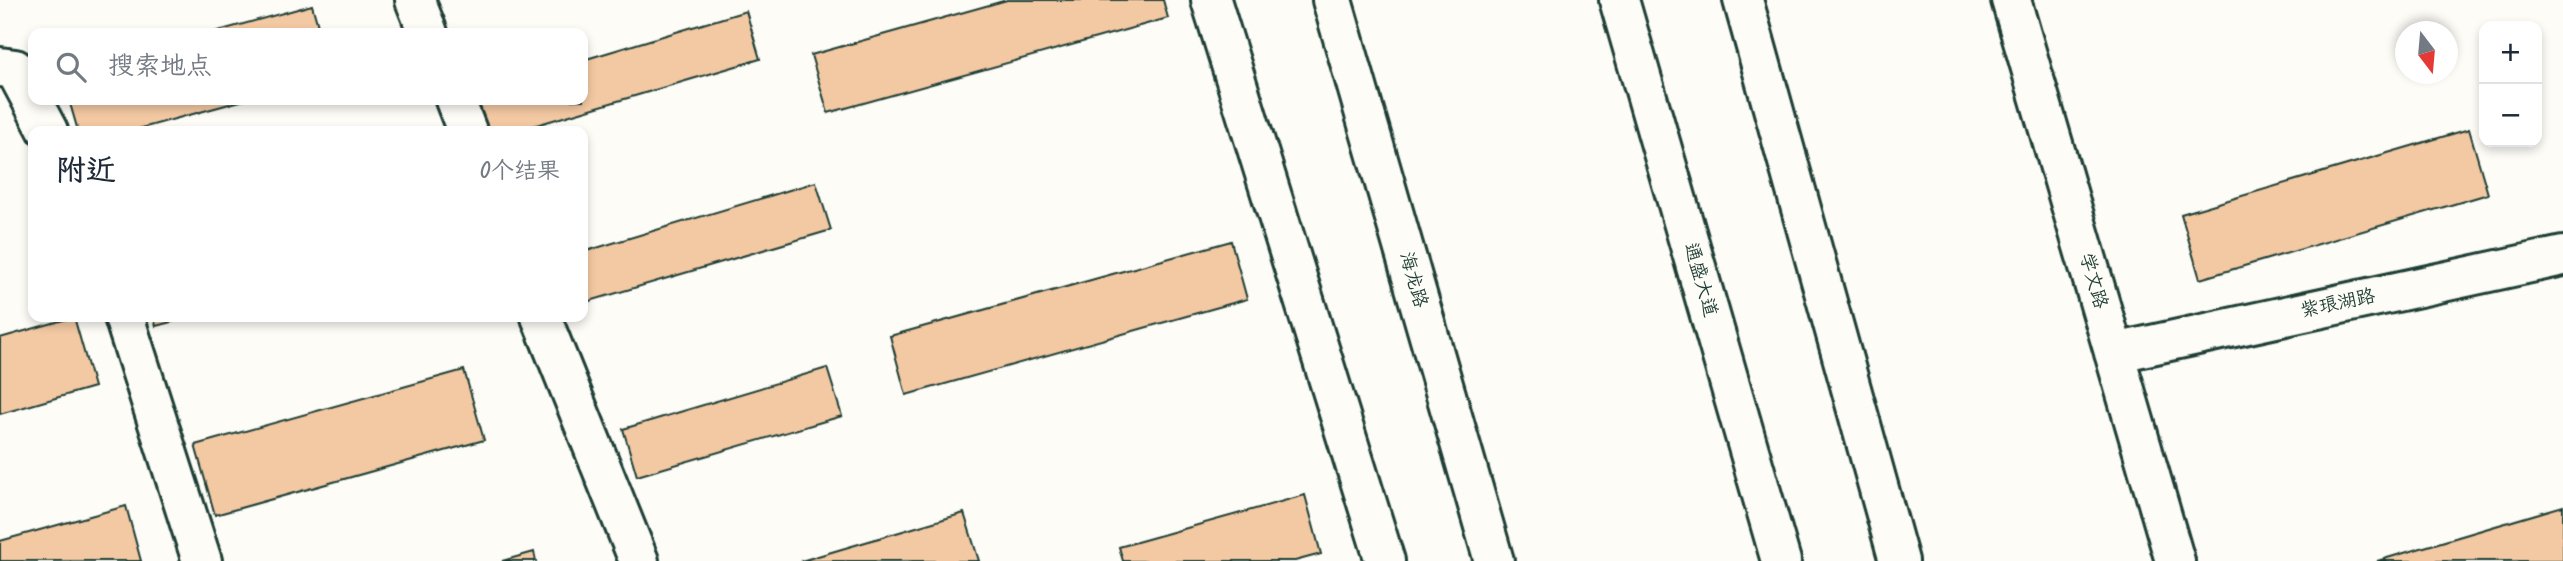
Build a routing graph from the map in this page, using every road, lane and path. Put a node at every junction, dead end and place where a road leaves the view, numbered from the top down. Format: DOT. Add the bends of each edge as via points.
graph roads {
  1 [pos="415,0"];
  2 [pos="1211,0"];
  3 [pos="1332,0"];
  4 [pos="1619,0"];
  5 [pos="1743,0"];
  6 [pos="2011,0"];
  7 [pos="426,28"];
  8 [pos="0,67"];
  9 [pos="28,93"];
  10 [pos="34,105"];
  11 [pos="457,105"];
  12 [pos="45,126"];
  13 [pos="465,126"];
  14 [pos="2563,256"];
  15 [pos="126,322"];
  16 [pos="543,322"];
  17 [pos="2114,353"];
  18 [pos="202,561"];
  19 [pos="639,561"];
  20 [pos="1385,561"];
  21 [pos="1494,561"];
  22 [pos="1781,561"];
  23 [pos="1899,561"];
  24 [pos="2175,561"];
  1 -- 7 [label="street"];
  2 -- 20 [label="street"];
  3 -- 21 [label="street, 海龙路"];
  4 -- 22 [label="street, 通盛大道"];
  5 -- 23 [label="street"];
  6 -- 17 [label="street, 学文路"];
  8 -- 9 [label="street" via="15,69"];
  10 -- 12 [label="street"];
  11 -- 13 [label="street"];
  14 -- 17 [label="street, 紫琅湖路"];
  15 -- 18 [label="street"];
  16 -- 19 [label="street"];
  17 -- 24 [label="street, 学文路"];
}
